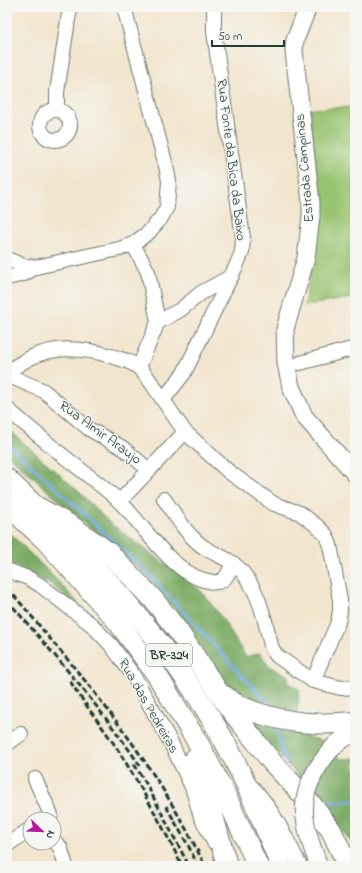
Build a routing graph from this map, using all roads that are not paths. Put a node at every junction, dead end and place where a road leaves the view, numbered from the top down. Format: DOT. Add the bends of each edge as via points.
graph roads {
  1 [pos="70,7"];
  2 [pos="124,7"];
  3 [pos="214,7"];
  4 [pos="308,7"];
  5 [pos="57,110"];
  6 [pos="133,244"];
  7 [pos="7,259"];
  8 [pos="36,266"];
  9 [pos="232,276"];
  10 [pos="7,278"];
  11 [pos="158,322"];
  12 [pos="355,348"];
  13 [pos="300,364"];
  14 [pos="139,367"];
  15 [pos="7,373"];
  16 [pos="163,400"];
  17 [pos="7,409"];
  18 [pos="185,432"];
  19 [pos="149,470"];
  20 [pos="355,474"];
  21 [pos="7,479"];
  22 [pos="164,499"];
  23 [pos="120,501"];
  24 [pos="7,505"];
  25 [pos="37,507"];
  26 [pos="233,563"];
  27 [pos="7,570"];
  28 [pos="157,675"];
  29 [pos="313,681"];
  30 [pos="212,683"];
  31 [pos="355,687"];
  32 [pos="355,722"];
  33 [pos="355,732"];
  34 [pos="21,734"];
  35 [pos="7,744"];
  36 [pos="242,775"];
  37 [pos="35,778"];
  38 [pos="51,811"];
  39 [pos="22,833"];
  40 [pos="9,839"];
  41 [pos="61,851"];
  42 [pos="66,866"];
  43 [pos="227,866"];
  44 [pos="258,866"];
  45 [pos="281,866"];
  46 [pos="300,866"];
  47 [pos="319,866"];
  48 [pos="348,866"];
  1 -- 5 [label="street" via="57,92"];
  2 -- 6 [label="street" via="169,181 167,207 161,218 149,232"];
  3 -- 9 [label="street, Rua Fonte da Bica da Baixo" via="214,32 243,238 242,252"];
  4 -- 20 [label="main road, Estrada Campinas" via="295,40 294,50 311,216 306,258 285,329 286,363 291,387 304,416"];
  6 -- 8 [label="street"];
  6 -- 11 [label="street" via="148,272"];
  7 -- 8 [label="street" via="24,266"];
  8 -- 10 [label="street" via="24,274"];
  9 -- 11 [label="street"];
  9 -- 16 [label="street, Rua Fonte da Bica da Baixo" via="184,374"];
  11 -- 14 [label="street"];
  12 -- 13 [label="street"];
  14 -- 15 [label="street" via="100,353 69,348 41,353"];
  14 -- 16 [label="street"];
  15 -- 19 [label="street, Rua Almir Araujo" via="44,391 89,429 123,448"];
  16 -- 18 [label="street"];
  17 -- 23 [label="street"];
  18 -- 19 [label="street"];
  18 -- 29 [label="street" via="228,472 274,504 300,513 326,535 339,592 340,611 338,622"];
  19 -- 23 [label="street"];
  21 -- 25 [label="highway, BR-324"];
  22 -- 26 [label="street" via="190,535 205,548"];
  23 -- 26 [label="street" via="174,562 195,576 208,582 220,582"];
  24 -- 28 [label="highway, BR-324" via="45,540 118,622"];
  25 -- 30 [label="highway" via="70,524 108,552 153,599 178,631"];
  25 -- 36 [label="highway, BR-324" via="110,584 174,663 221,736"];
  26 -- 29 [label="street" via="257,595 274,653"];
  27 -- 43 [label="street, Rua das Pedreiras" via="40,585 92,625 111,645 133,675 170,741 192,787 201,817"];
  28 -- 43 [label="highway" via="202,777"];
  28 -- 44 [label="highway, BR-324" via="201,748"];
  29 -- 31 [label="street" via="341,688"];
  30 -- 32 [label="highway" via="235,703 267,716 295,723"];
  30 -- 48 [label="highway" via="268,756 331,830"];
  33 -- 47 [label="main road, bridge" via="337,743 319,764 306,794 305,824"];
  34 -- 35 [label="street"];
  36 -- 45 [label="highway, BR-324"];
  36 -- 46 [label="street" via="262,797"];
  37 -- 38 [label="street"];
  39 -- 40 [label="street"];
  41 -- 42 [label="street"];
}
